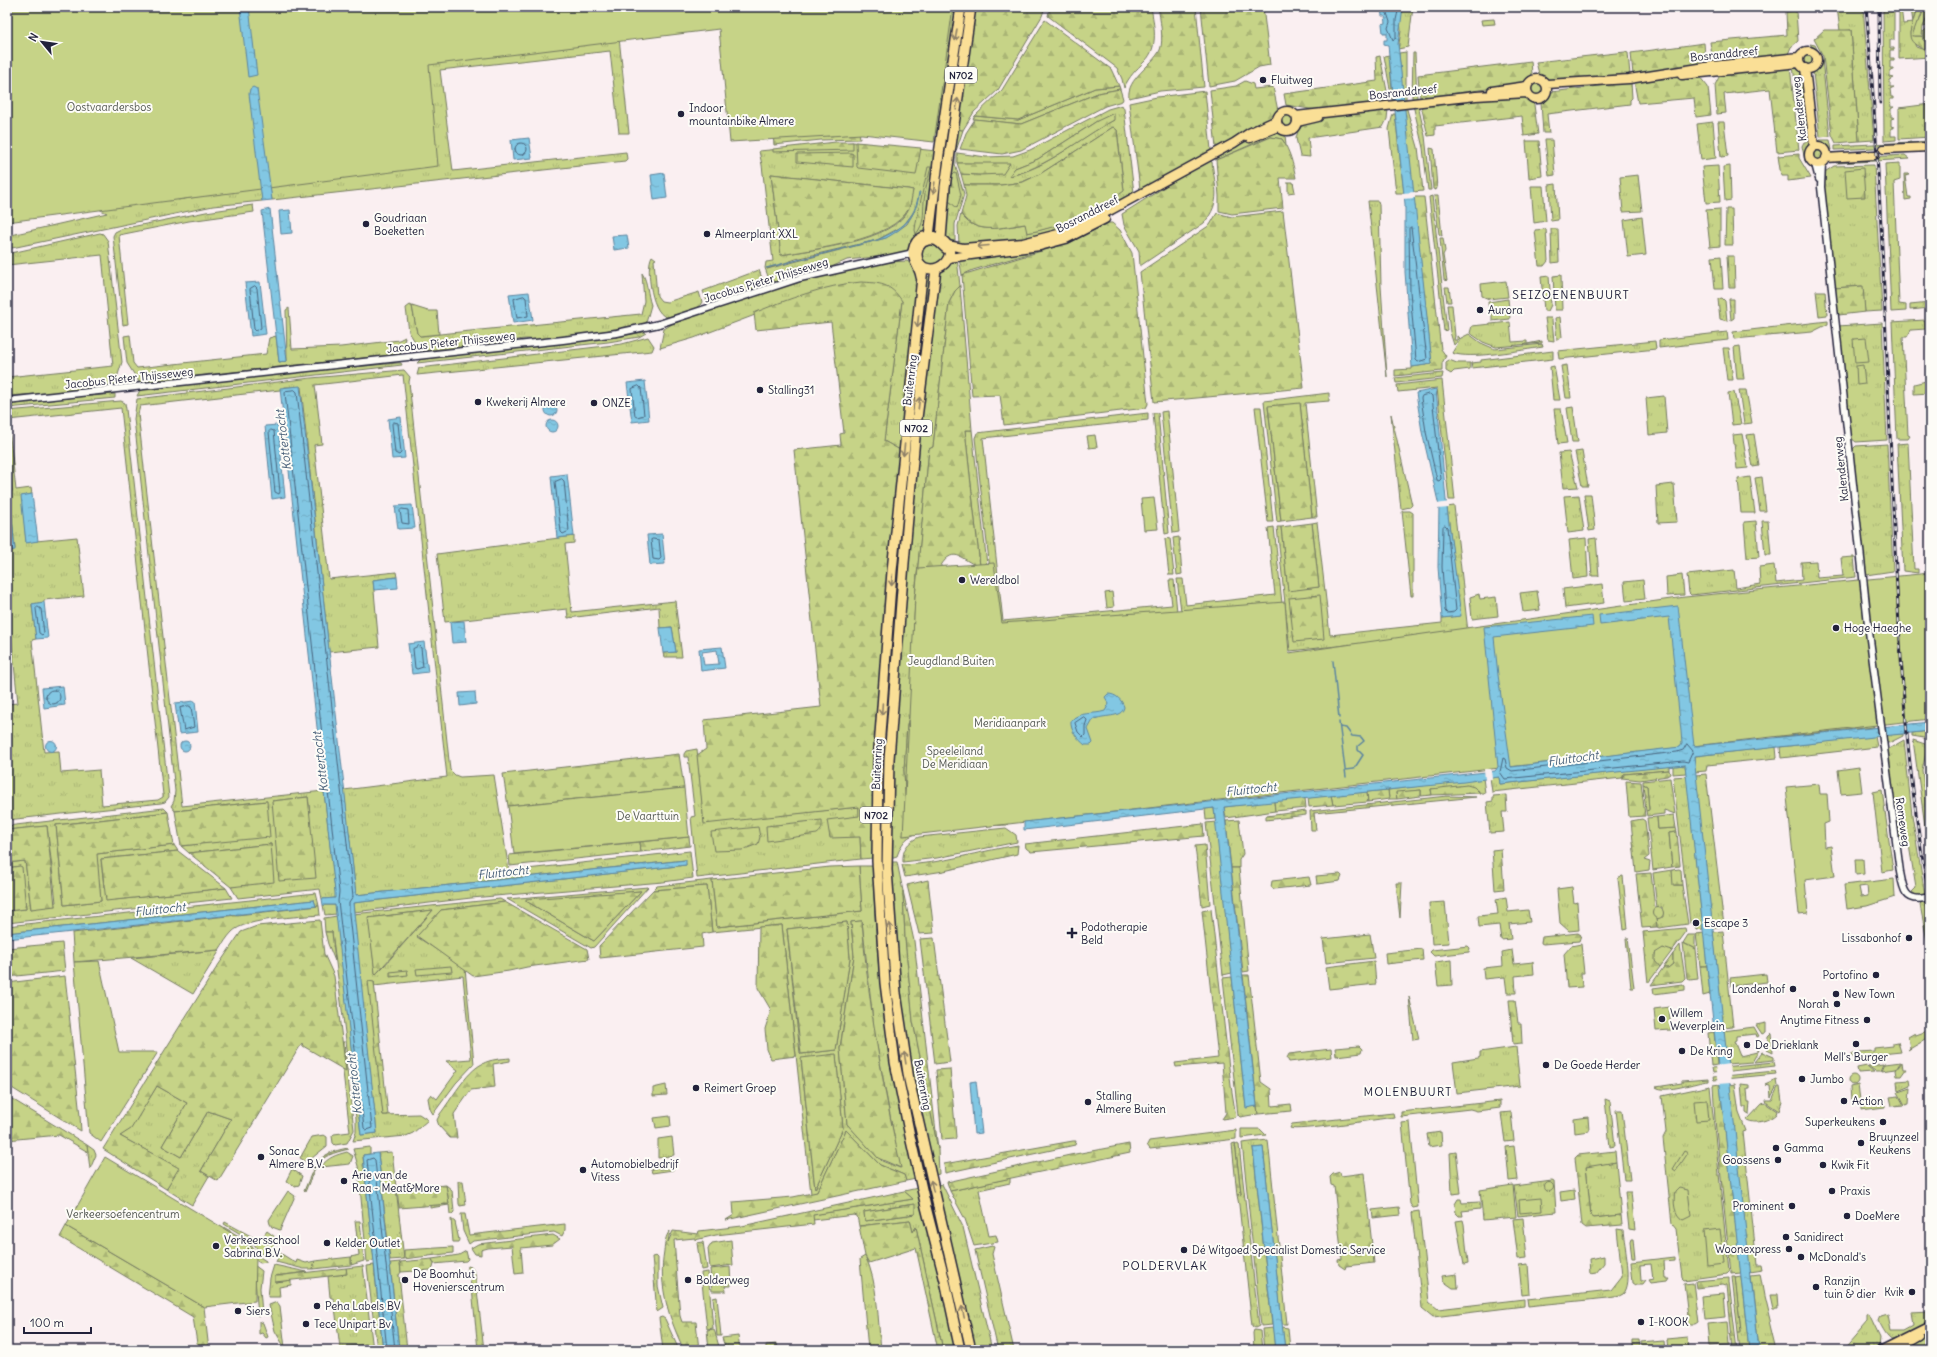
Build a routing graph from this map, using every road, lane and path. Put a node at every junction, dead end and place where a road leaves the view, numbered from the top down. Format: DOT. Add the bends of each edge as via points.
graph roads {
  1 [pos="961,7"];
  2 [pos="971,7"];
  3 [pos="1804,64"];
  4 [pos="1547,88"];
  5 [pos="1527,90"];
  6 [pos="1296,119"];
  7 [pos="1277,124"];
  8 [pos="1817,146"];
  9 [pos="1930,147"];
  10 [pos="1875,152"];
  11 [pos="1930,152"];
  12 [pos="1823,159"];
  13 [pos="1159,184"];
  14 [pos="927,238"];
  15 [pos="946,248"];
  16 [pos="917,261"];
  17 [pos="936,269"];
  18 [pos="7,401"];
  19 [pos="1883,748"];
  20 [pos="1925,898"];
  21 [pos="1930,1326"];
  22 [pos="960,1350"];
  23 [pos="971,1350"];
  24 [pos="1882,1350"];
  25 [pos="1894,1350"];
  1 -- 14 [label="highway, N702, one-way"];
  15 -- 2 [label="highway, N702, one-way" via="947,175"];
  3 -- 4 [label="main road, Bosranddreef" via="1712,66"];
  3 -- 8 [label="main road, Kalenderweg"];
  4 -- 5 [label="main road" via="1544,97 1538,99 1532,98"];
  4 -- 5 [label="main road" via="1542,80 1536,78 1530,81"];
  5 -- 6 [label="main road, Bosranddreef" via="1333,112"];
  6 -- 7 [label="main road" via="1290,112 1284,111 1279,114"];
  6 -- 7 [label="main road" via="1295,128 1290,131 1284,132"];
  7 -- 13 [label="main road, Bosranddreef" via="1248,134"];
  8 -- 12 [label="main road"];
  8 -- 12 [label="main road, Kalenderweg" via="1809,154 1810,159"];
  9 -- 11 [label="main road" via="1885,152"];
  10 -- 12 [label="main road"];
  12 -- 19 [label="street, Kalenderweg" via="1821,187"];
  13 -- 15 [label="main road, Bosranddreef, one-way" via="1066,232 1023,243"];
  13 -- 15 [label="main road, Bosranddreef" via="1116,213 1066,239 1025,249"];
  14 -- 15 [label="highway"];
  14 -- 15 [label="highway" via="937,241"];
  14 -- 16 [label="highway, N702" via="916,243"];
  15 -- 17 [label="highway" via="943,265"];
  16 -- 17 [label="highway"];
  16 -- 18 [label="street, Jacobus Pieter Thijsseweg" via="909,254 800,278 659,324 617,333"];
  16 -- 22 [label="highway, Buitenring / N702, one-way" via="922,282 892,571 878,762 877,861 883,964 895,1062"];
  23 -- 17 [label="highway, Buitenring / N702, one-way" via="909,1080 896,993 888,885 889,759 904,563 916,426"];
  19 -- 20 [label="street, Romeweg" via="1902,883 1909,897 1915,900"];
  21 -- 24 [label="main road"];
  21 -- 25 [label="main road"];
}
